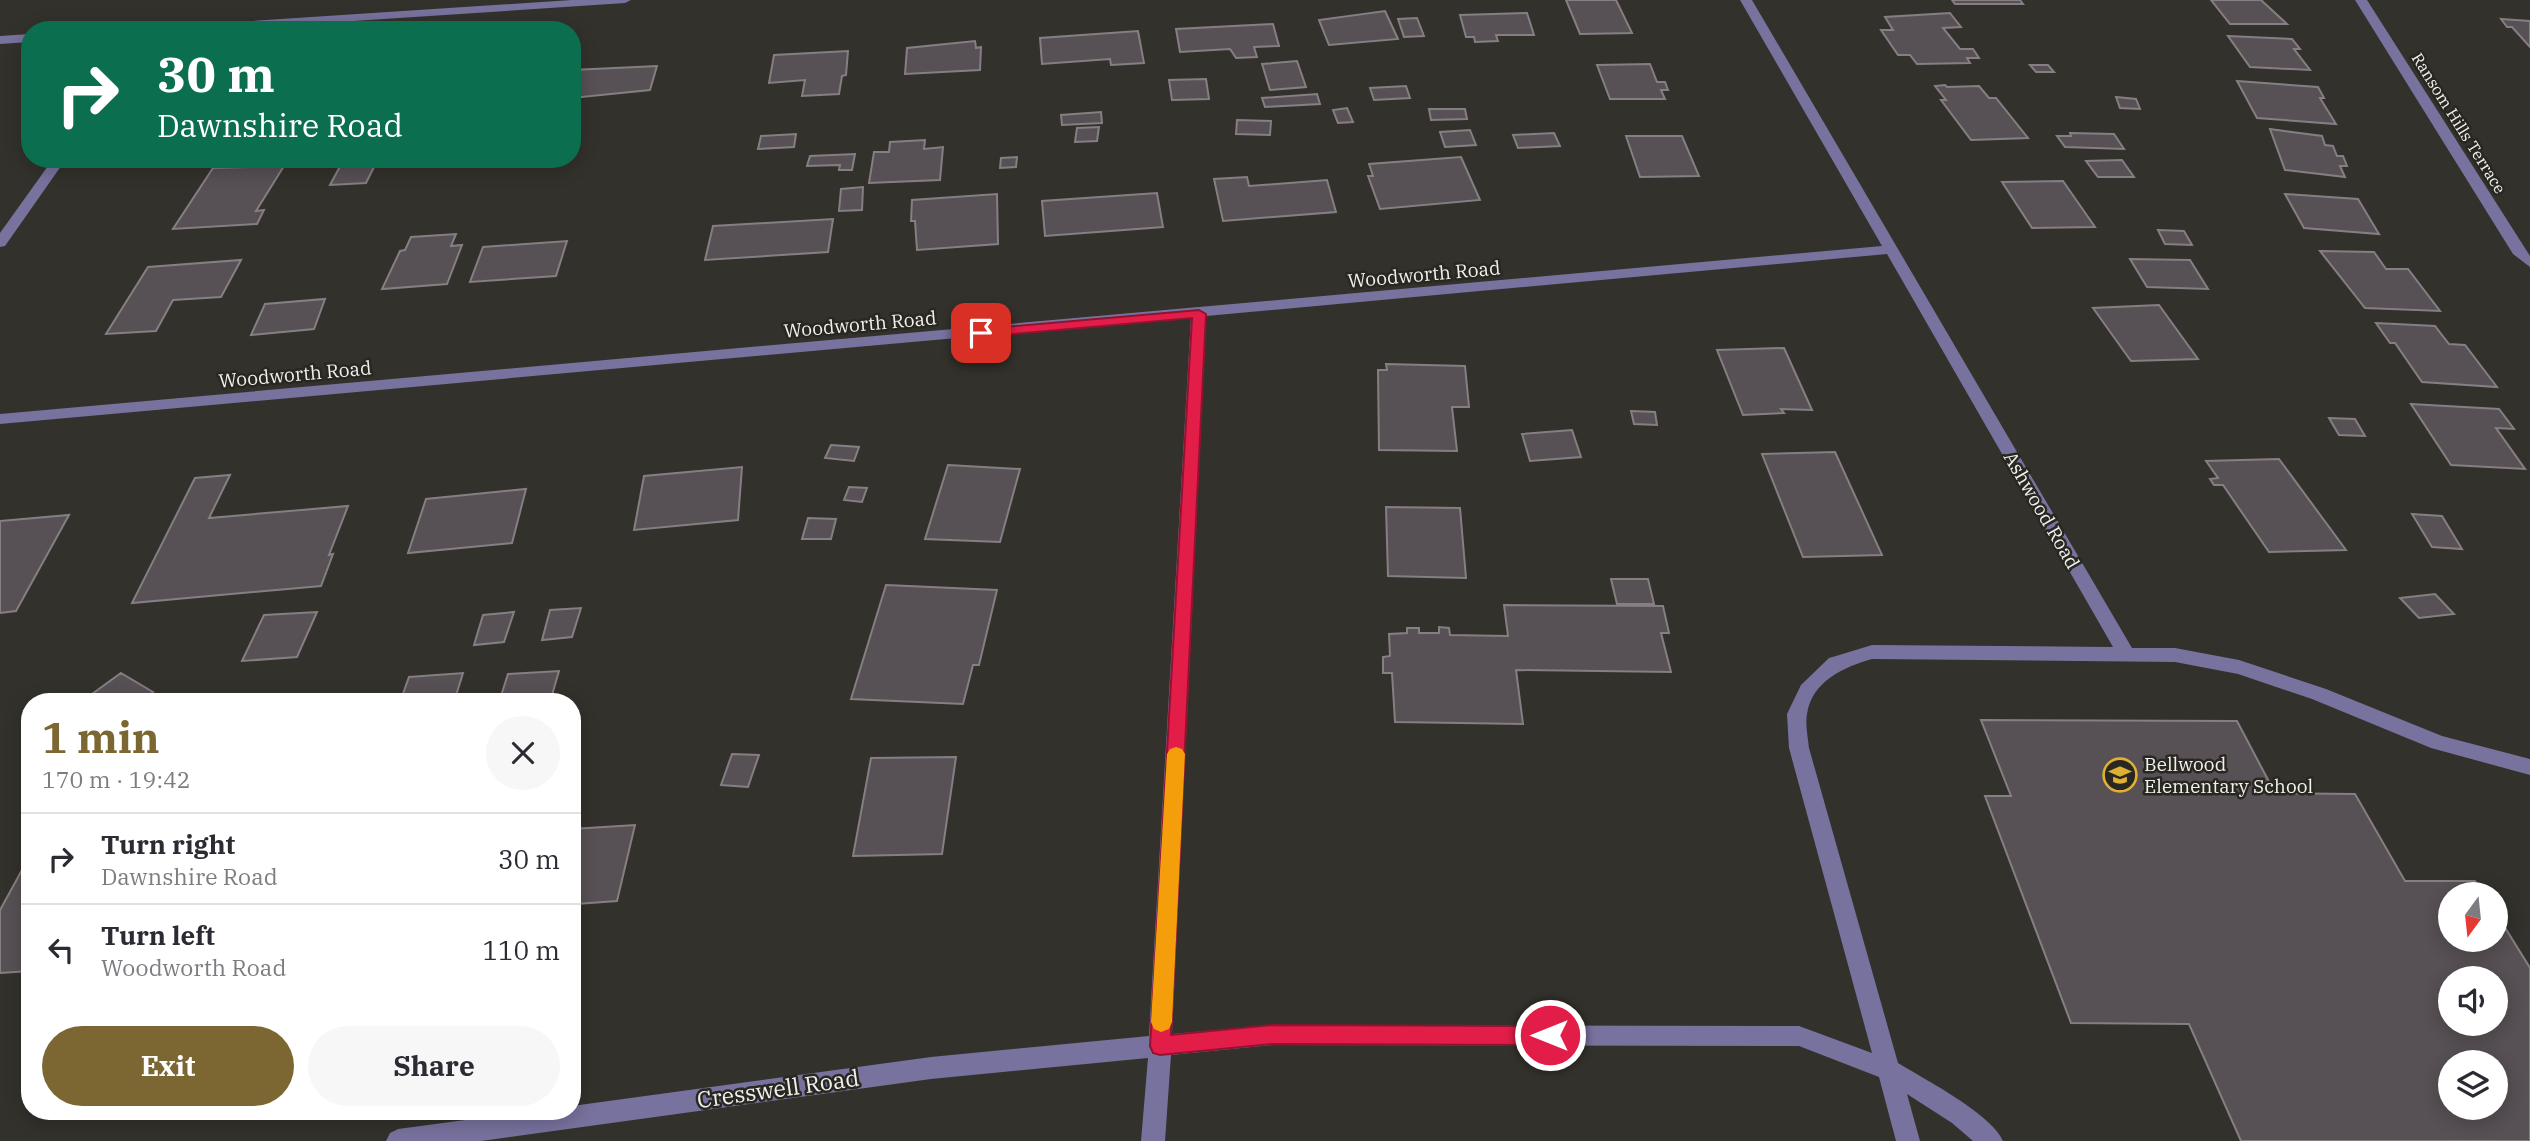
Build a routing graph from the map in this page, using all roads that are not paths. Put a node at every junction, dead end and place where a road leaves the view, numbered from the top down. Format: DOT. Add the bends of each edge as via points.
graph roads {
  1 [pos="625,0"];
  2 [pos="1746,0"];
  3 [pos="2361,0"];
  4 [pos="507,4"];
  5 [pos="280,21"];
  6 [pos="21,39"];
  7 [pos="0,40"];
  8 [pos="54,168"];
  9 [pos="0,243"];
  10 [pos="1890,250"];
  11 [pos="2530,263"];
  12 [pos="1199,314"];
  13 [pos="0,419"];
  14 [pos="2126,654"];
  15 [pos="2530,767"];
  16 [pos="1160,1046"];
  17 [pos="1887,1069"];
  18 [pos="581,1116"];
  19 [pos="551,1120"];
  20 [pos="398,1141"];
  21 [pos="1153,1141"];
  22 [pos="1908,1141"];
  23 [pos="1991,1141"];
  1 -- 4 [label="street"];
  2 -- 10 [label="street, Ashwood Road"];
  3 -- 11 [label="street, Ransom Hills Terrace" via="2520,254"];
  4 -- 5 [label="street"];
  6 -- 7 [label="street"];
  8 -- 9 [label="street"];
  10 -- 12 [label="street, Woodworth Road"];
  10 -- 14 [label="street, Ashwood Road"];
  12 -- 13 [label="street, Woodworth Road"];
  12 -- 16 [label="street"];
  14 -- 15 [label="street" via="2175,655 2239,667 2438,743"];
  14 -- 17 [label="street" via="1872,652 1836,663 1810,685 1797,713 1799,748"];
  16 -- 17 [label="street, Cresswell Road" via="1273,1035 1799,1036"];
  16 -- 18 [label="street, Cresswell Road" via="931,1068"];
  16 -- 21 [label="street"];
  17 -- 22 [label="street"];
  17 -- 23 [label="street, Cresswell Road"];
  19 -- 20 [label="street, Cresswell Road"];
}
